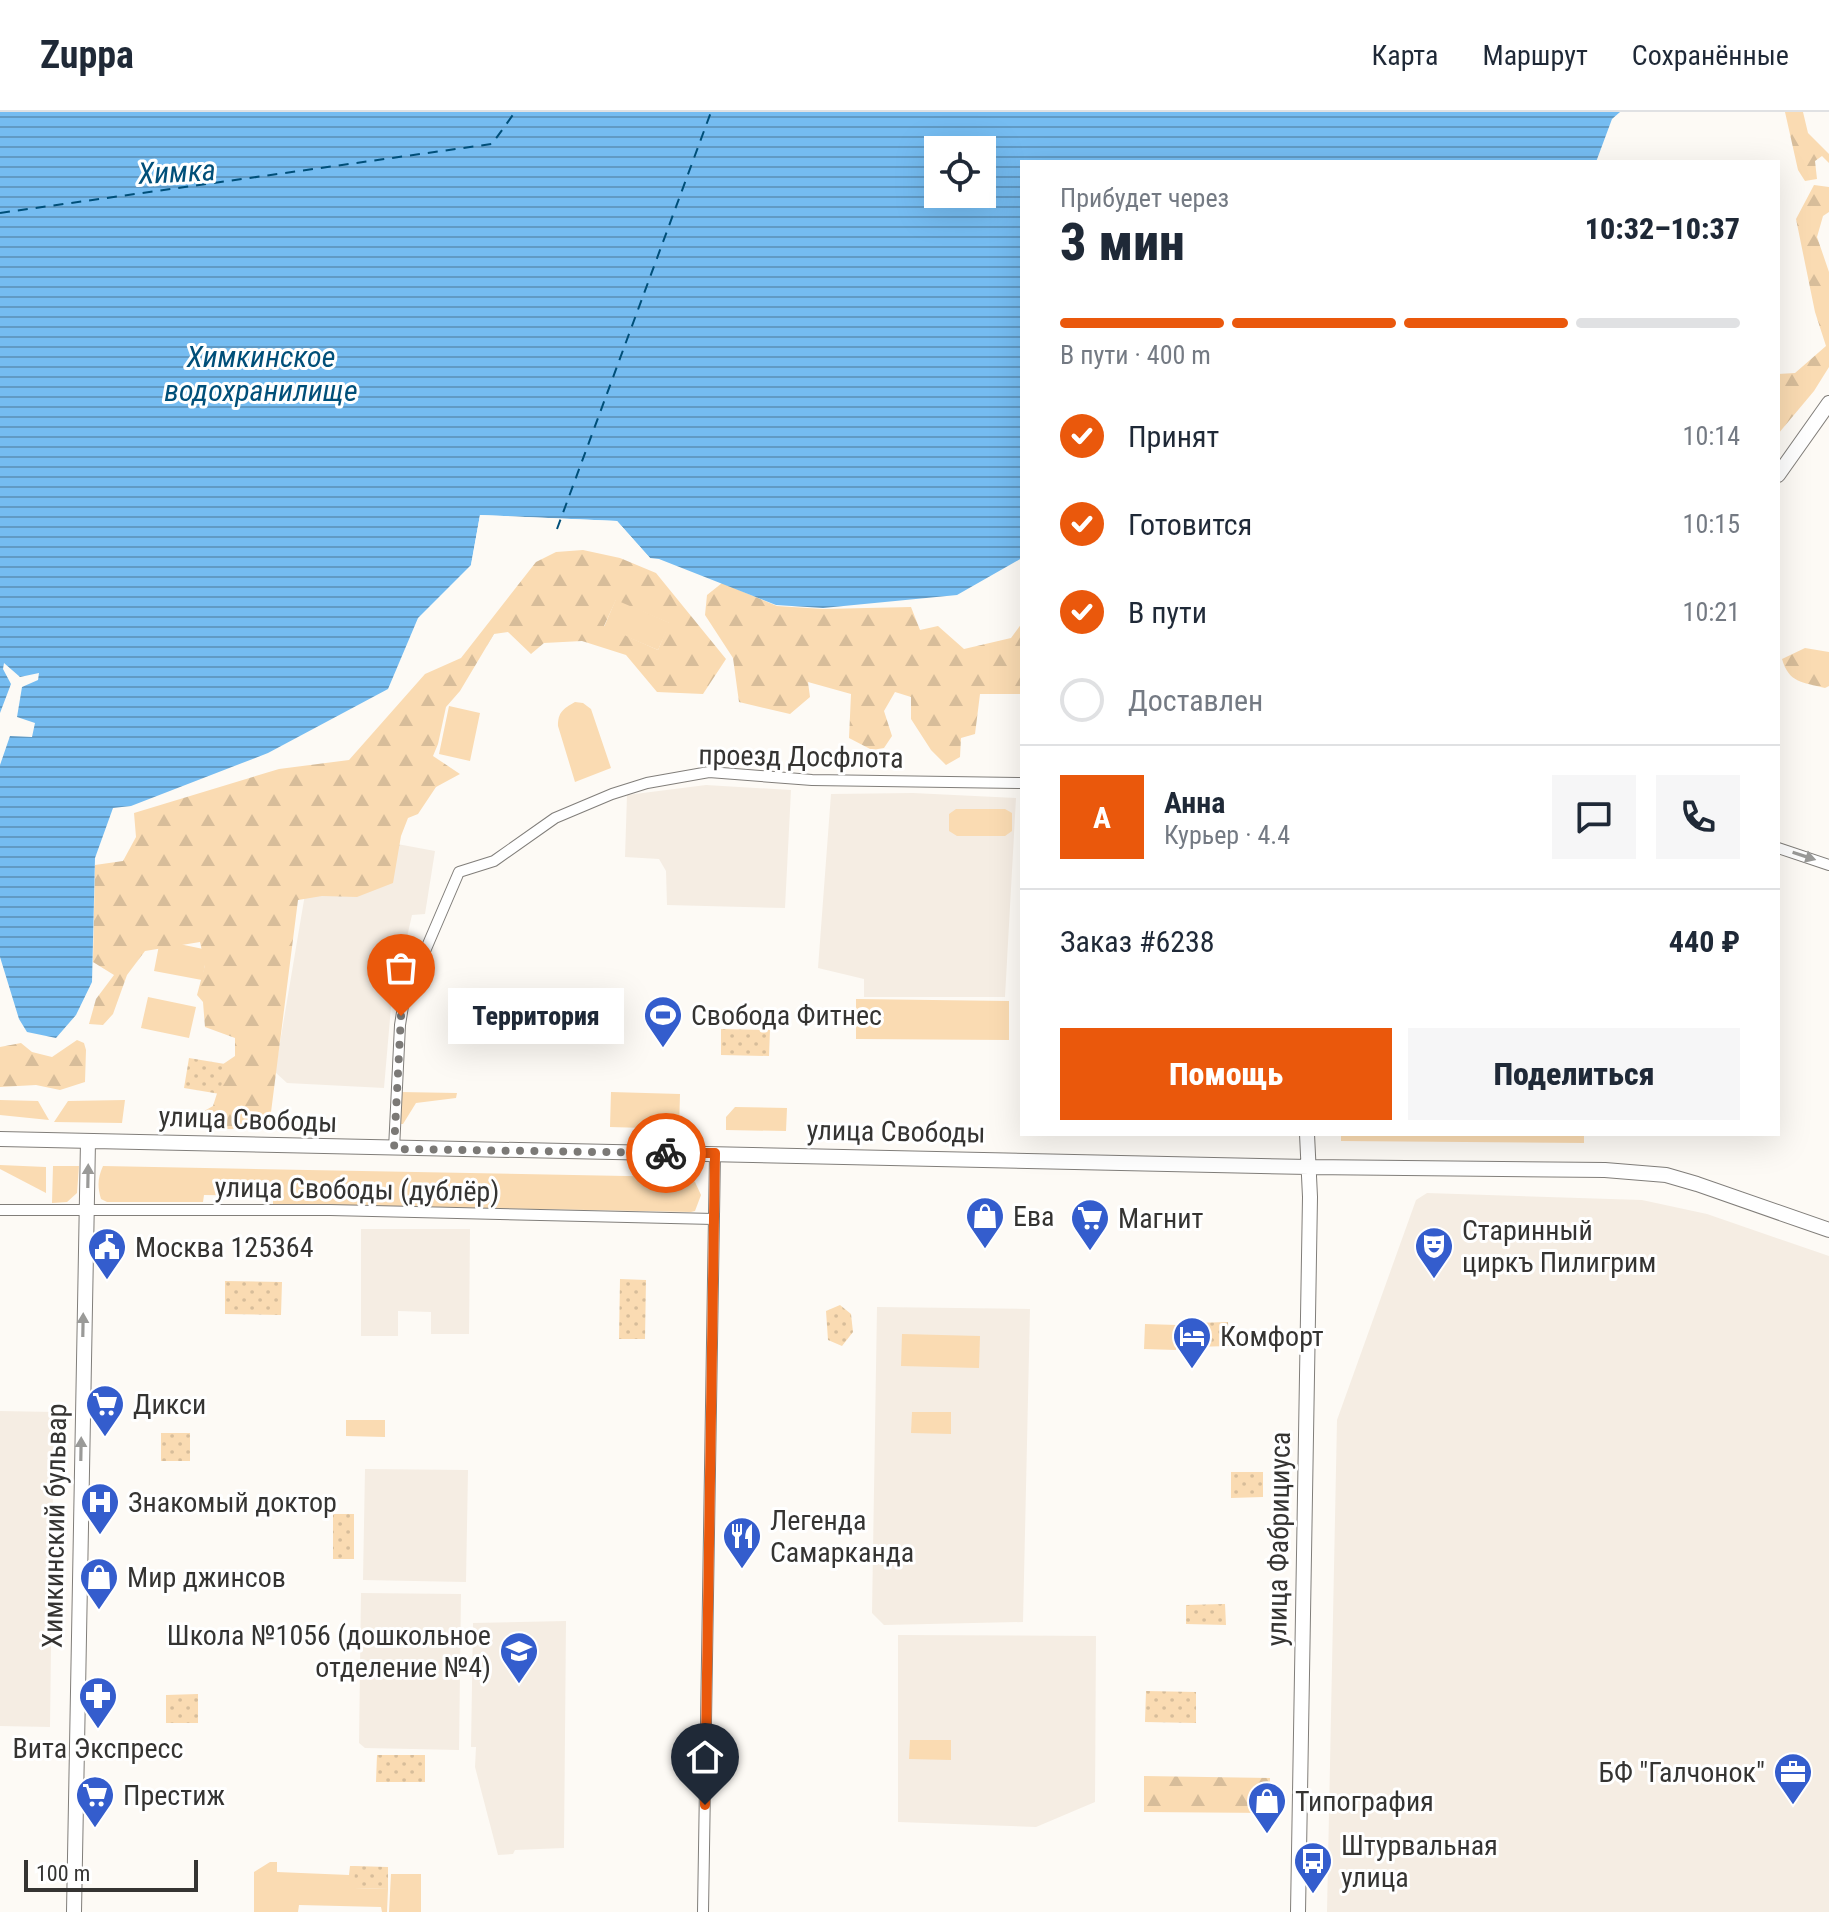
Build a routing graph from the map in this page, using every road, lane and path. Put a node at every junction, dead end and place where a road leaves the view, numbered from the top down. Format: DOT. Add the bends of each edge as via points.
graph roads {
  1 [pos="1829,403"];
  2 [pos="1780,472"];
  3 [pos="1020,783"];
  4 [pos="1780,849"];
  5 [pos="1829,865"];
  6 [pos="1307,1136"];
  7 [pos="0,1139"];
  8 [pos="88,1141"];
  9 [pos="394,1149"];
  10 [pos="715,1153"];
  11 [pos="1309,1167"];
  12 [pos="0,1210"];
  13 [pos="87,1211"];
  14 [pos="714,1219"];
  15 [pos="1829,1230"];
  16 [pos="74,1912"];
  17 [pos="703,1912"];
  18 [pos="1298,1912"];
  1 -- 2 [label="main road"];
  3 -- 9 [label="street, проезд Досфлота" via="812,780 709,772 612,794 555,818 494,861 459,872 404,1000"];
  4 -- 5 [label="street, one-way"];
  6 -- 11 [label="main road, улица Фабрициуса"];
  7 -- 8 [label="main road, улица Свободы"];
  8 -- 9 [label="main road, улица Свободы"];
  13 -- 8 [label="main road, Химкинский бульвар, one-way"];
  9 -- 10 [label="main road, улица Свободы"];
  10 -- 11 [label="main road, улица Свободы"];
  10 -- 14 [label="street"];
  11 -- 15 [label="main road, улица Свободы" via="1666,1175"];
  11 -- 18 [label="main road, улица Фабрициуса"];
  12 -- 13 [label="street, улица Свободы (дублёр)"];
  13 -- 14 [label="street, улица Свободы (дублёр)" via="330,1210"];
  16 -- 13 [label="main road, Химкинский бульвар, one-way"];
  14 -- 17 [label="street"];
}
